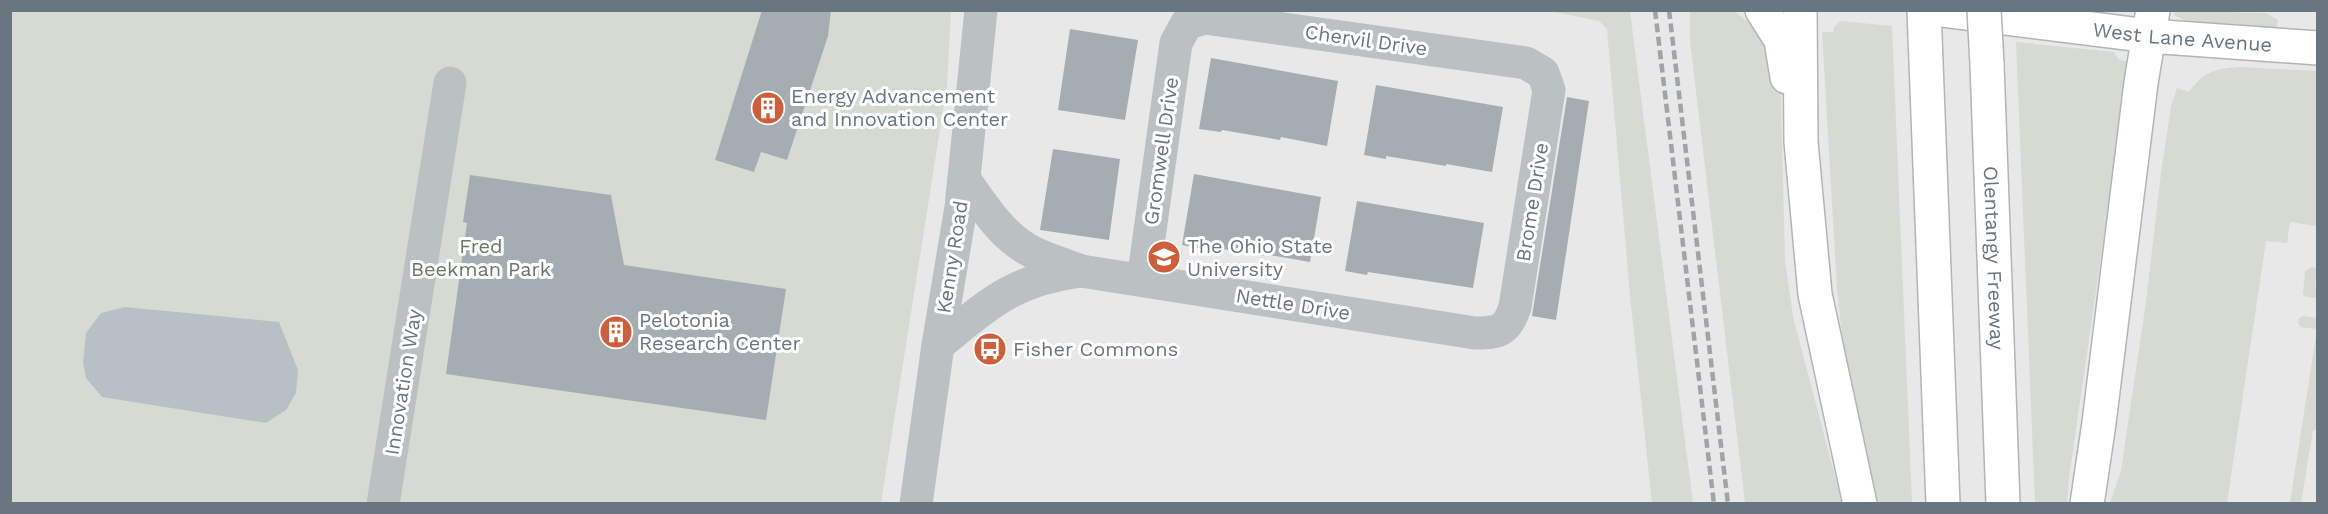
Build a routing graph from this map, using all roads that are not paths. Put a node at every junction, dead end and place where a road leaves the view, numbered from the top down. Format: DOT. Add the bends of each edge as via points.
graph roads {
  1 [pos="981,10"];
  2 [pos="1762,10"];
  3 [pos="1800,10"];
  4 [pos="1924,10"];
  5 [pos="1941,10"];
  6 [pos="1984,10"];
  7 [pos="1187,23"];
  8 [pos="2151,23"];
  9 [pos="2318,48"];
  10 [pos="1543,72"];
  11 [pos="450,82"];
  12 [pos="1801,142"];
  13 [pos="964,179"];
  14 [pos="1081,271"];
  15 [pos="1143,281"];
  16 [pos="1504,329"];
  17 [pos="938,345"];
  18 [pos="383,504"];
  19 [pos="916,504"];
  20 [pos="1860,504"];
  21 [pos="1943,504"];
  22 [pos="2003,504"];
  23 [pos="2087,504"];
  1 -- 13 [label="street, Kenny Road"];
  2 -- 12 [label="main road" via="1781,40"];
  3 -- 12 [label="main road"];
  4 -- 21 [label="main road"];
  5 -- 8 [label="main road, West Lane Avenue"];
  6 -- 22 [label="main road, Olentangy Freeway, bridge"];
  7 -- 10 [label="street, Chervil Drive" via="1217,19 1526,63"];
  7 -- 15 [label="street, Gromwell Drive" via="1176,44"];
  8 -- 9 [label="main road, West Lane Avenue"];
  8 -- 23 [label="main road"];
  10 -- 16 [label="street, Brome Drive" via="1549,90 1515,307"];
  11 -- 18 [label="street, Innovation Way"];
  12 -- 20 [label="main road" via="1815,294"];
  13 -- 14 [label="street, Nettle Drive" via="997,224 1019,244"];
  13 -- 17 [label="street, Kenny Road"];
  14 -- 15 [label="street, Nettle Drive"];
  14 -- 17 [label="street, Nettle Drive" via="1020,285 992,301"];
  15 -- 16 [label="street, Nettle Drive" via="1475,333"];
  17 -- 19 [label="street, Kenny Road"];
}
